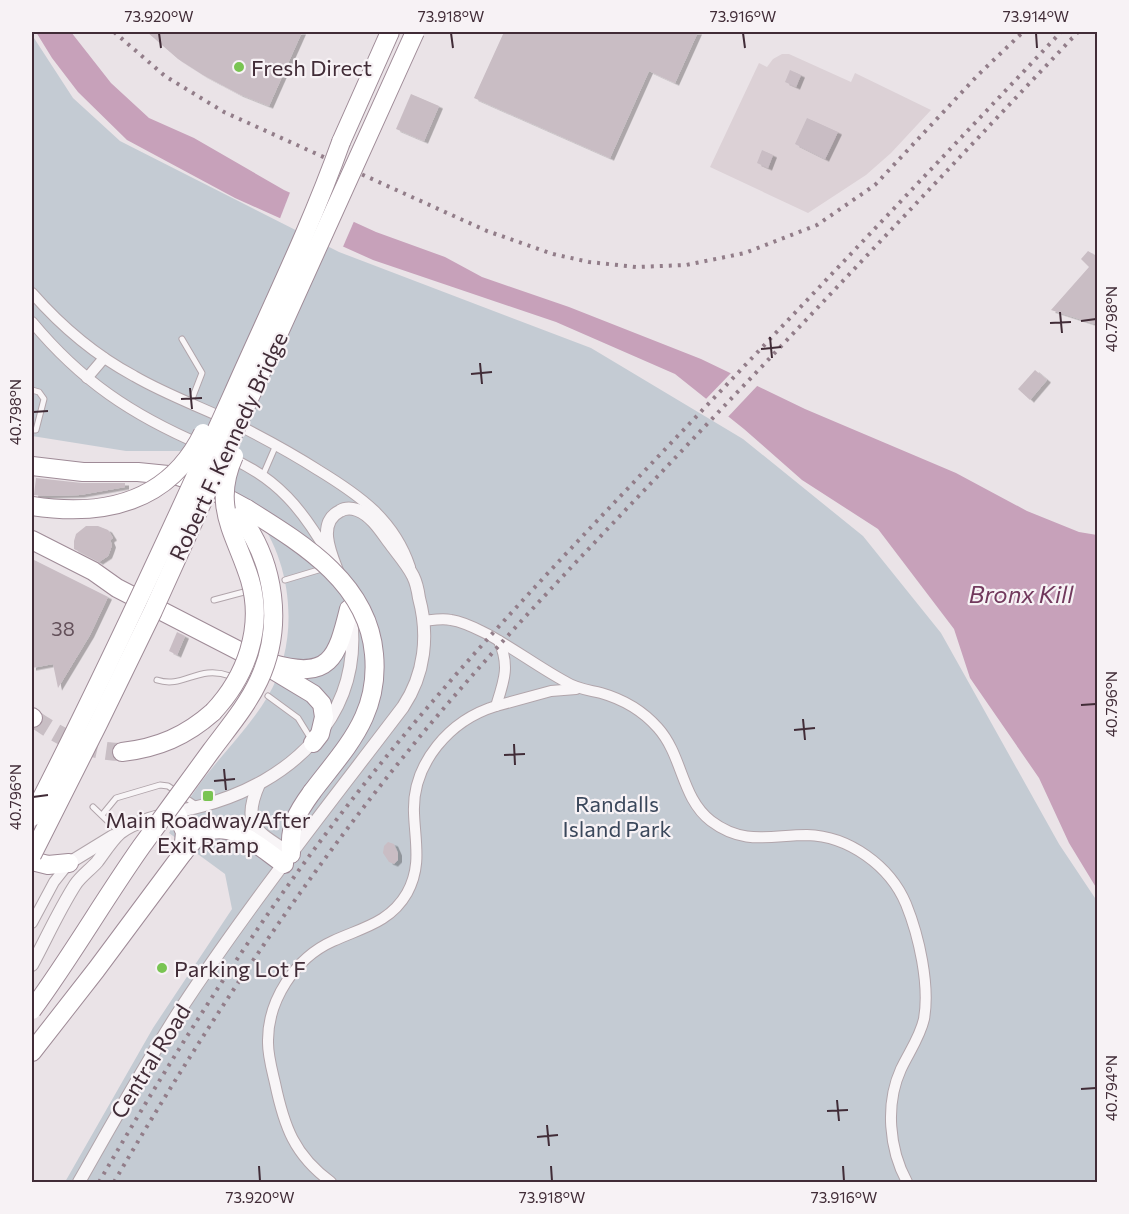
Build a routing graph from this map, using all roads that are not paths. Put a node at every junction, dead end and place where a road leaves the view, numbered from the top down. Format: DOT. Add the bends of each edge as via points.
graph roads {
  1 [pos="390,32"];
  2 [pos="415,32"];
  3 [pos="341,142"];
  4 [pos="32,293"];
  5 [pos="32,322"];
  6 [pos="182,339"];
  7 [pos="271,353"];
  8 [pos="104,358"];
  9 [pos="87,378"];
  10 [pos="32,390"];
  11 [pos="190,404"];
  12 [pos="32,430"];
  13 [pos="276,445"];
  14 [pos="32,466"];
  15 [pos="264,475"];
  16 [pos="32,506"];
  17 [pos="244,512"];
  18 [pos="32,540"];
  19 [pos="32,549"];
  20 [pos="335,566"];
  21 [pos="413,576"];
  22 [pos="285,580"];
  23 [pos="117,588"];
  24 [pos="244,592"];
  25 [pos="214,600"];
  26 [pos="349,609"];
  27 [pos="424,621"];
  28 [pos="499,641"];
  29 [pos="253,658"];
  30 [pos="230,676"];
  31 [pos="157,680"];
  32 [pos="579,688"];
  33 [pos="268,696"];
  34 [pos="496,706"];
  35 [pos="314,742"];
  36 [pos="122,752"];
  37 [pos="259,784"];
  38 [pos="93,807"];
  39 [pos="199,807"];
  40 [pos="176,812"];
  41 [pos="102,815"];
  42 [pos="32,817"];
  43 [pos="120,833"];
  44 [pos="183,853"];
  45 [pos="32,855"];
  46 [pos="288,859"];
  47 [pos="32,861"];
  48 [pos="69,863"];
  49 [pos="32,923"];
  50 [pos="32,965"];
  51 [pos="32,1010"];
  52 [pos="32,1052"];
  53 [pos="80,1182"];
  54 [pos="331,1182"];
  55 [pos="907,1182"];
  1 -- 3 [label="highway, Robert F. Kennedy Bridge"];
  2 -- 7 [label="highway, Robert F. Kennedy Bridge, bridge"];
  3 -- 16 [label="highway, bridge" via="311,194 187,462 145,495 118,504 85,509"];
  3 -- 42 [label="highway, Robert F. Kennedy Bridge, bridge" via="321,197 191,487"];
  4 -- 8 [label="street"];
  5 -- 9 [label="street"];
  6 -- 11 [label="lane" via="202,373"];
  7 -- 36 [label="highway, bridge" via="225,486 229,525 254,602 254,634 244,666 228,695 195,727 164,743"];
  7 -- 45 [label="highway, Robert F. Kennedy Bridge, bridge" via="135,649"];
  8 -- 9 [label="street"];
  8 -- 11 [label="street"];
  9 -- 15 [label="street" via="114,400 160,426"];
  10 -- 12 [label="lane" via="44,399 36,430"];
  11 -- 13 [label="street"];
  13 -- 15 [label="lane"];
  13 -- 21 [label="street" via="332,479 377,513 404,548"];
  14 -- 17 [label="highway" via="178,476 201,484"];
  15 -- 20 [label="street" via="300,511"];
  17 -- 46 [label="highway, bridge" via="307,550 344,581 360,604 373,640 375,671 365,714 299,810 293,822"];
  17 -- 51 [label="highway, bridge" via="261,550 273,596 273,623 264,669 243,708 140,848"];
  18 -- 23 [label="highway" via="93,571"];
  19 -- 23 [label="highway"];
  20 -- 21 [label="street" via="327,539 328,525 333,515 351,509 375,524"];
  20 -- 22 [label="lane"];
  20 -- 26 [label="street"];
  21 -- 27 [label="street, Central Road"];
  23 -- 29 [label="highway"];
  24 -- 25 [label="lane"];
  26 -- 29 [label="highway" via="341,643 328,661 318,667 295,670"];
  26 -- 35 [label="street" via="352,642 346,679 333,715"];
  27 -- 28 [label="street" via="459,621"];
  27 -- 46 [label="street, Central Road" via="423,657 409,698"];
  28 -- 32 [label="street"];
  28 -- 34 [label="street" via="506,671"];
  29 -- 35 [label="highway" via="318,698 324,717"];
  30 -- 31 [label="lane" via="209,672 172,682"];
  32 -- 34 [label="street" via="551,691"];
  32 -- 55 [label="street" via="627,703 657,726 673,747 695,803 722,828 754,838 808,835 832,839 868,857 895,884 907,906 926,986 924,1019 897,1079 892,1105 894,1145"];
  33 -- 35 [label="lane" via="298,718"];
  34 -- 54 [label="street" via="471,715 452,729 436,747 421,775 414,803 416,870 400,903 375,925 332,941 306,958 284,986 274,1009 268,1030 269,1053 285,1123 310,1164"];
  35 -- 37 [label="street"];
  37 -- 39 [label="street"];
  37 -- 46 [label="street" via="250,807 252,822"];
  38 -- 41 [label="lane"];
  39 -- 40 [label="street"];
  39 -- 41 [label="lane" via="164,785 116,798"];
  40 -- 43 [label="street"];
  40 -- 44 [label="highway" via="185,832"];
  41 -- 43 [label="lane"];
  43 -- 48 [label="street"];
  43 -- 50 [label="street" via="76,884"];
  44 -- 46 [label="highway" via="204,833 226,830"];
  44 -- 52 [label="highway"];
  46 -- 53 [label="street, Central Road" via="181,1010 125,1099"];
  47 -- 48 [label="highway" via="48,865"];
  48 -- 49 [label="street"];
}
